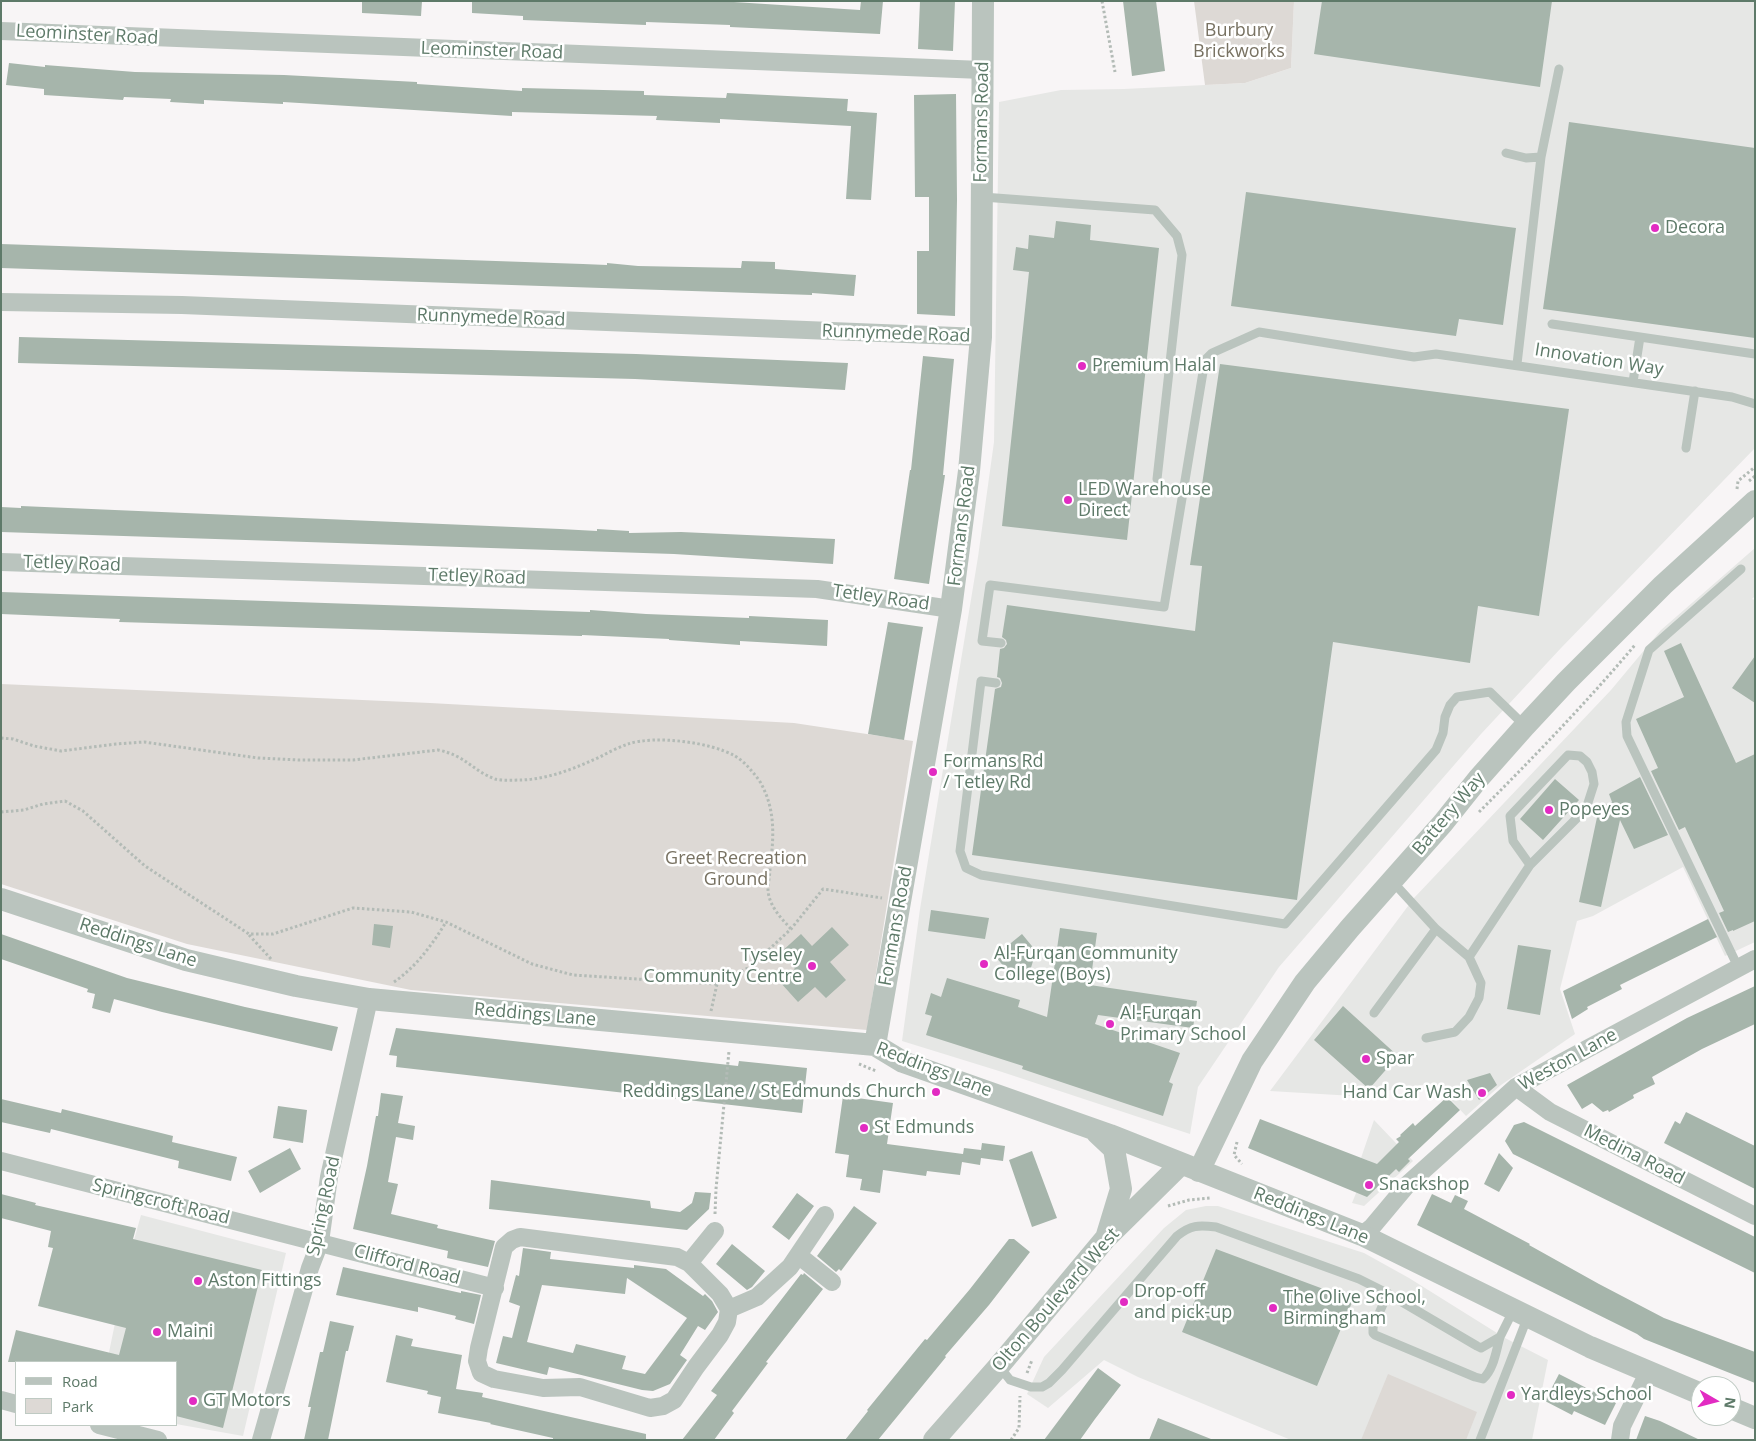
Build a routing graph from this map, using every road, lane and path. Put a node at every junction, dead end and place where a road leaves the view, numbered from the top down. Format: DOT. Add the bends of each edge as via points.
graph roads {
  1 [pos="983,1"];
  2 [pos="1102,1"];
  3 [pos="1,31"];
  4 [pos="1559,69"];
  5 [pos="982,70"];
  6 [pos="1115,72"];
  7 [pos="1506,153"];
  8 [pos="1541,156"];
  9 [pos="980,197"];
  10 [pos="1,302"];
  11 [pos="1552,324"];
  12 [pos="980,337"];
  13 [pos="1640,337"];
  14 [pos="1755,354"];
  15 [pos="1517,364"];
  16 [pos="1633,382"];
  17 [pos="1694,391"];
  18 [pos="1755,404"];
  19 [pos="1686,448"];
  20 [pos="1755,467"];
  21 [pos="1157,480"];
  22 [pos="1746,495"];
  23 [pos="1,562"];
  24 [pos="1741,568"];
  25 [pos="951,609"];
  26 [pos="1640,640"];
  27 [pos="1001,643"];
  28 [pos="996,683"];
  29 [pos="1525,726"];
  30 [pos="1,738"];
  31 [pos="1,812"];
  32 [pos="1475,816"];
  33 [pos="1530,865"];
  34 [pos="1392,880"];
  35 [pos="1,899"];
  36 [pos="885,899"];
  37 [pos="446,922"];
  38 [pos="791,929"];
  39 [pos="1436,929"];
  40 [pos="1469,957"];
  41 [pos="1755,959"];
  42 [pos="1738,967"];
  43 [pos="717,984"];
  44 [pos="369,999"];
  45 [pos="1374,1014"];
  46 [pos="706,1031"];
  47 [pos="731,1033"];
  48 [pos="1426,1038"];
  49 [pos="852,1044"];
  50 [pos="875,1045"];
  51 [pos="880,1072"];
  52 [pos="1516,1087"];
  53 [pos="1093,1130"];
  54 [pos="1,1161"];
  55 [pos="1190,1167"];
  56 [pos="825,1215"];
  57 [pos="1755,1216"];
  58 [pos="715,1231"];
  59 [pos="1362,1235"];
  60 [pos="1106,1239"];
  61 [pos="320,1242"];
  62 [pos="798,1255"];
  63 [pos="689,1262"];
  64 [pos="832,1282"];
  65 [pos="495,1288"];
  66 [pos="1388,1293"];
  67 [pos="729,1309"];
  68 [pos="1521,1312"];
  69 [pos="1500,1338"];
  70 [pos="1032,1358"];
  71 [pos="998,1366"];
  72 [pos="1649,1371"];
  73 [pos="1024,1386"];
  74 [pos="1691,1390"];
  75 [pos="1,1400"];
  76 [pos="15,1404"];
  77 [pos="1741,1412"];
  78 [pos="1755,1418"];
  79 [pos="103,1426"];
  80 [pos="158,1440"];
  81 [pos="262,1440"];
  82 [pos="934,1440"];
  83 [pos="1011,1440"];
  84 [pos="1480,1440"];
  85 [pos="1620,1440"];
  1 -- 5 [label="street, Formans Road"];
  2 -- 6 [label="path"];
  3 -- 5 [label="street, Leominster Road"];
  4 -- 8 [label="lane"];
  5 -- 9 [label="street, Formans Road" via="984,118"];
  7 -- 8 [label="lane" via="1526,158"];
  8 -- 15 [label="lane"];
  9 -- 12 [label="street, Formans Road"];
  9 -- 21 [label="lane" via="1155,210 1177,236 1182,255"];
  10 -- 12 [label="street, Runnymede Road" via="182,305"];
  11 -- 13 [label="lane"];
  12 -- 25 [label="street, Formans Road" via="969,470"];
  13 -- 14 [label="lane"];
  13 -- 16 [label="lane"];
  15 -- 16 [label="lane, Innovation Way"];
  15 -- 27 [label="lane, Innovation Way" via="1436,354 1414,357 1259,332 1212,353 1205,360 1164,607 990,585 982,642"];
  16 -- 17 [label="lane, Innovation Way"];
  17 -- 18 [label="lane, Innovation Way"];
  17 -- 19 [label="lane"];
  20 -- 22 [label="path" via="1738,481"];
  22 -- 29 [label="street, Battery Way"];
  23 -- 25 [label="street, Tetley Road" via="817,589"];
  24 -- 42 [label="lane" via="1649,650 1626,722 1627,736"];
  25 -- 50 [label="street, Formans Road"];
  26 -- 32 [label="path" via="1530,762"];
  28 -- 29 [label="lane" via="981,681 960,851 966,868 981,875 1285,924 1436,750 1445,717 1457,697 1490,692"];
  29 -- 34 [label="street, Battery Way"];
  30 -- 38 [label="path" via="61,751 144,742 258,758 300,760 353,760 438,750 451,752 496,779 521,780 549,777 628,744 678,742 716,748 749,766 769,801 774,825 768,891 780,918"];
  31 -- 37 [label="path" via="66,800 145,866 249,934 273,934 353,908 411,912"];
  33 -- 33 [label="lane" via="1513,841 1510,816 1568,755 1580,756 1587,762 1594,784 1586,809"];
  33 -- 40 [label="lane"];
  34 -- 39 [label="lane"];
  34 -- 55 [label="street, Battery Way" via="1306,982 1257,1054"];
  35 -- 44 [label="street, Reddings Lane" via="186,960 296,986"];
  36 -- 38 [label="path" via="823,890"];
  37 -- 43 [label="path" via="532,964 573,975"];
  37 -- 44 [label="path" via="430,947 404,975"];
  38 -- 43 [label="path" via="750,967"];
  39 -- 40 [label="lane"];
  39 -- 45 [label="lane"];
  40 -- 48 [label="lane" via="1482,983 1469,1018 1455,1032"];
  41 -- 42 [label="street, Weston Lane"];
  42 -- 52 [label="street, Weston Lane"];
  43 -- 46 [label="path"];
  44 -- 46 [label="street, Reddings Lane"];
  44 -- 61 [label="street, Spring Road" via="329,1178"];
  46 -- 47 [label="street, Reddings Lane"];
  47 -- 49 [label="street, Reddings Lane"];
  47 -- 58 [label="path"];
  49 -- 50 [label="street, Reddings Lane"];
  49 -- 51 [label="path" via="858,1064"];
  50 -- 53 [label="street, Reddings Lane" via="903,1062"];
  52 -- 57 [label="street, Medina Road" via="1550,1112"];
  52 -- 59 [label="street, Weston Lane" via="1408,1184"];
  53 -- 55 [label="street, Reddings Lane"];
  53 -- 60 [label="street" via="1114,1149 1121,1190"];
  54 -- 61 [label="street, Springcroft Road"];
  55 -- 59 [label="street, Reddings Lane"];
  55 -- 60 [label="street, Olton Boulevard West"];
  56 -- 62 [label="street"];
  58 -- 63 [label="street"];
  59 -- 68 [label="street, Reddings Lane"];
  60 -- 71 [label="street, Olton Boulevard West"];
  61 -- 65 [label="street, Clifford Road"];
  61 -- 81 [label="street, Spring Road"];
  62 -- 64 [label="street"];
  62 -- 67 [label="street" via="790,1267 756,1297"];
  63 -- 65 [label="street" via="677,1257 520,1237 504,1247"];
  63 -- 67 [label="street" via="720,1294"];
  65 -- 67 [label="street" via="479,1348 477,1361 481,1373 494,1379 544,1388 580,1387 650,1408 674,1400 720,1335"];
  66 -- 69 [label="lane" via="1481,1348"];
  66 -- 69 [label="lane" via="1373,1327 1375,1335 1475,1377 1486,1377"];
  66 -- 73 [label="lane" via="1359,1279 1216,1227 1188,1227 1176,1236 1049,1383 1042,1387"];
  68 -- 69 [label="lane"];
  68 -- 72 [label="street, Reddings Lane" via="1590,1347"];
  68 -- 84 [label="lane"];
  70 -- 73 [label="path"];
  71 -- 73 [label="lane" via="1010,1380"];
  71 -- 82 [label="street, Olton Boulevard West"];
  72 -- 74 [label="street, Reddings Lane"];
  72 -- 85 [label="street" via="1622,1426"];
  73 -- 83 [label="path" via="1020,1395 1019,1428"];
  75 -- 76 [label="street"];
  77 -- 78 [label="street"];
  79 -- 80 [label="street"];
}
